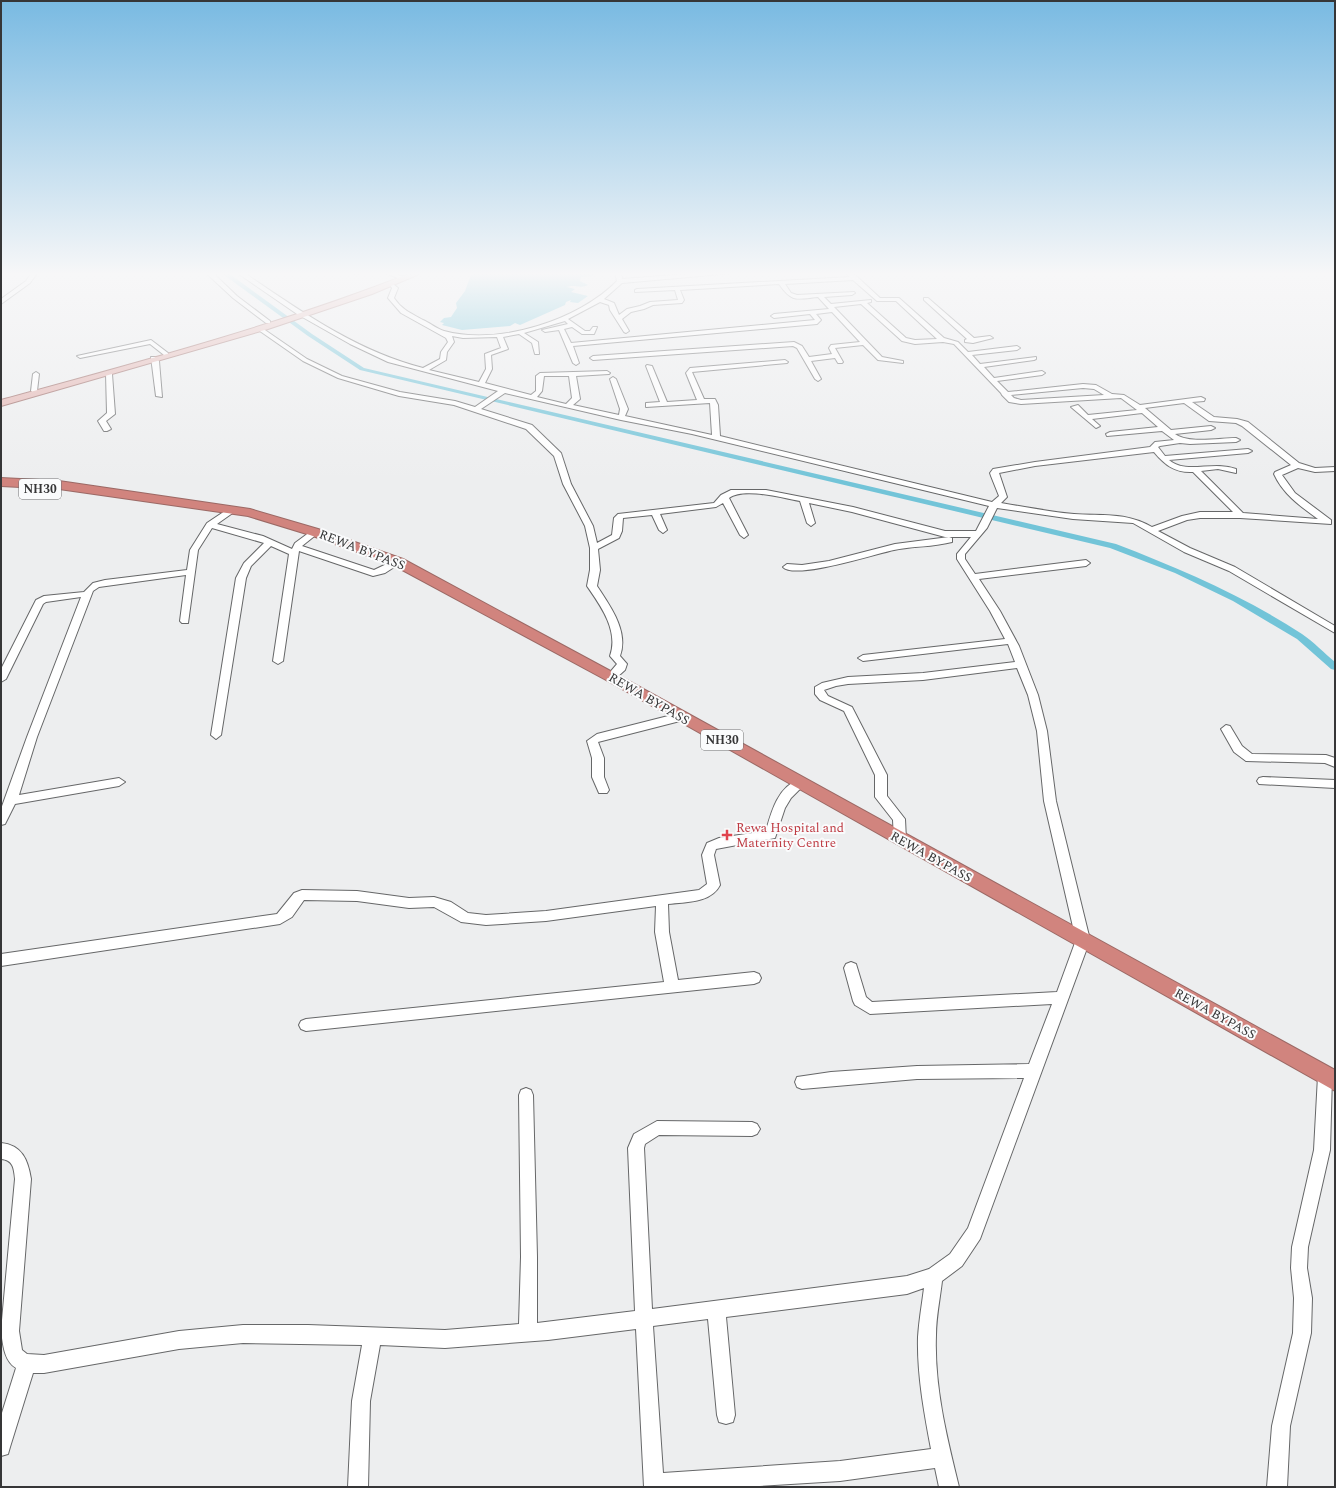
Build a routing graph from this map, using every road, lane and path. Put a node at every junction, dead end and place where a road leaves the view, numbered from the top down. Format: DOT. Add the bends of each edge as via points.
graph roads {
  1 [pos="209,341"];
  2 [pos="216,341"];
  3 [pos="278,341"];
  4 [pos="349,341"];
  5 [pos="450,341"];
  6 [pos="462,341"];
  7 [pos="502,341"];
  8 [pos="534,341"];
  9 [pos="567,341"];
  10 [pos="610,341"];
  11 [pos="639,341"];
  12 [pos="733,341"];
  13 [pos="786,341"];
  14 [pos="912,341"];
  15 [pos="923,341"];
  16 [pos="949,341"];
  17 [pos="965,341"];
  18 [pos="865,343"];
  19 [pos="956,343"];
  20 [pos="568,345"];
  21 [pos="450,346"];
  22 [pos="1018,348"];
  23 [pos="537,353"];
  24 [pos="166,354"];
  25 [pos="642,354"];
  26 [pos="968,354"];
  27 [pos="80,356"];
  28 [pos="593,358"];
  29 [pos="1034,358"];
  30 [pos="155,359"];
  31 [pos="807,359"];
  32 [pos="784,362"];
  33 [pos="900,362"];
  34 [pos="576,363"];
  35 [pos="649,366"];
  36 [pos="979,366"];
  37 [pos="424,370"];
  38 [pos="572,373"];
  39 [pos="607,373"];
  40 [pos="1042,373"];
  41 [pos="36,374"];
  42 [pos="109,374"];
  43 [pos="613,379"];
  44 [pos="818,379"];
  45 [pos="991,380"];
  46 [pos="481,384"];
  47 [pos="34,390"];
  48 [pos="503,391"];
  49 [pos="1004,394"];
  50 [pos="160,396"];
  51 [pos="1110,396"];
  52 [pos="533,397"];
  53 [pos="1201,399"];
  54 [pos="1,400"];
  55 [pos="701,401"];
  56 [pos="1185,401"];
  57 [pos="1,404"];
  58 [pos="664,404"];
  59 [pos="649,405"];
  60 [pos="567,406"];
  61 [pos="1075,407"];
  62 [pos="477,408"];
  63 [pos="1141,409"];
  64 [pos="1086,417"];
  65 [pos="621,418"];
  66 [pos="1096,426"];
  67 [pos="1211,428"];
  68 [pos="107,429"];
  69 [pos="1168,430"];
  70 [pos="1110,434"];
  71 [pos="716,438"];
  72 [pos="1178,440"];
  73 [pos="1236,440"];
  74 [pos="1156,449"];
  75 [pos="1248,451"];
  76 [pos="1163,458"];
  77 [pos="1296,465"];
  78 [pos="1195,469"];
  79 [pos="1335,470"];
  80 [pos="1233,471"];
  81 [pos="3,485"];
  82 [pos="76,488"];
  83 [pos="724,497"];
  84 [pos="803,499"];
  85 [pos="993,506"];
  86 [pos="230,510"];
  87 [pos="655,511"];
  88 [pos="1240,515"];
  89 [pos="1331,522"];
  90 [pos="811,523"];
  91 [pos="210,525"];
  92 [pos="663,530"];
  93 [pos="1152,530"];
  94 [pos="980,531"];
  95 [pos="314,532"];
  96 [pos="744,535"];
  97 [pos="947,537"];
  98 [pos="270,542"];
  99 [pos="594,548"];
  100 [pos="295,550"];
  101 [pos="960,554"];
  102 [pos="398,562"];
  103 [pos="1086,563"];
  104 [pos="787,567"];
  105 [pos="190,572"];
  106 [pos="973,577"];
  107 [pos="87,594"];
  108 [pos="185,621"];
  109 [pos="1335,630"];
  110 [pos="1011,641"];
  111 [pos="863,658"];
  112 [pos="278,661"];
  113 [pos="1022,664"];
  114 [pos="611,677"];
  115 [pos="1,679"];
  116 [pos="680,717"];
  117 [pos="1226,729"];
  118 [pos="216,735"];
  119 [pos="1335,763"];
  120 [pos="119,782"];
  121 [pos="1263,782"];
  122 [pos="800,784"];
  123 [pos="1335,784"];
  124 [pos="603,790"];
  125 [pos="11,801"];
  126 [pos="1,821"];
  127 [pos="900,840"];
  128 [pos="662,900"];
  129 [pos="1083,940"];
  130 [pos="1,960"];
  131 [pos="851,968"];
  132 [pos="754,978"];
  133 [pos="672,986"];
  134 [pos="1060,998"];
  135 [pos="306,1025"];
  136 [pos="1033,1071"];
  137 [pos="1330,1079"];
  138 [pos="802,1082"];
  139 [pos="526,1095"];
  140 [pos="752,1129"];
  141 [pos="1,1151"];
  142 [pos="934,1276"];
  143 [pos="716,1310"];
  144 [pos="644,1319"];
  145 [pos="528,1332"];
  146 [pos="373,1336"];
  147 [pos="26,1365"];
  148 [pos="726,1415"];
  149 [pos="1,1446"];
  150 [pos="942,1457"];
  151 [pos="654,1485"];
  152 [pos="358,1487"];
  153 [pos="949,1487"];
  154 [pos="1277,1487"];
  1 -- 24 [label="main road"];
  2 -- 30 [label="main road"];
  3 -- 62 [label="street" via="329,373 399,394"];
  4 -- 37 [label="street" via="376,355"];
  5 -- 21 [label="street"];
  6 -- 21 [label="street"];
  7 -- 46 [label="street" via="505,348 488,354 489,369"];
  8 -- 23 [label="street"];
  9 -- 20 [label="street"];
  10 -- 20 [label="street"];
  11 -- 25 [label="street"];
  12 -- 25 [label="street"];
  13 -- 31 [label="street" via="798,346"];
  14 -- 15 [label="street"];
  16 -- 19 [label="street"];
  17 -- 19 [label="street"];
  18 -- 31 [label="street" via="833,346 839,359"];
  18 -- 33 [label="street" via="883,361"];
  19 -- 26 [label="street"];
  20 -- 34 [label="street"];
  21 -- 37 [label="street" via="444,352 441,362"];
  22 -- 26 [label="street"];
  24 -- 27 [label="street" via="151,342"];
  24 -- 30 [label="main road"];
  25 -- 28 [label="street"];
  26 -- 36 [label="street"];
  29 -- 36 [label="street"];
  30 -- 42 [label="main road"];
  30 -- 47 [label="main road"];
  30 -- 50 [label="street"];
  31 -- 44 [label="street"];
  32 -- 55 [label="street" via="692,369 689,373"];
  35 -- 58 [label="street"];
  36 -- 45 [label="street"];
  37 -- 46 [label="street"];
  38 -- 39 [label="street"];
  38 -- 52 [label="street" via="540,375 539,391"];
  38 -- 60 [label="street" via="576,399"];
  40 -- 45 [label="street"];
  41 -- 47 [label="street"];
  42 -- 57 [label="main road"];
  42 -- 68 [label="street" via="111,414 102,421"];
  43 -- 65 [label="street" via="624,409"];
  45 -- 49 [label="street"];
  46 -- 48 [label="street"];
  47 -- 54 [label="main road"];
  48 -- 52 [label="street"];
  48 -- 62 [label="street"];
  49 -- 51 [label="street" via="1012,400 1021,402"];
  49 -- 51 [label="street" via="1083,386 1096,387"];
  51 -- 63 [label="street" via="1126,398"];
  52 -- 60 [label="street"];
  53 -- 56 [label="street"];
  55 -- 58 [label="street"];
  55 -- 71 [label="street" via="713,402"];
  56 -- 63 [label="street"];
  56 -- 77 [label="street" via="1212,419 1245,424"];
  58 -- 59 [label="street"];
  60 -- 65 [label="street"];
  61 -- 64 [label="street"];
  62 -- 99 [label="street" via="526,426 556,452 567,484 588,526"];
  63 -- 64 [label="street"];
  63 -- 69 [label="street"];
  64 -- 66 [label="street"];
  65 -- 71 [label="street"];
  67 -- 69 [label="street"];
  69 -- 70 [label="street"];
  69 -- 72 [label="street"];
  71 -- 85 [label="street"];
  72 -- 73 [label="street"];
  72 -- 74 [label="street" via="1155,445"];
  74 -- 76 [label="street"];
  74 -- 85 [label="street" via="996,471 994,477 1003,497"];
  75 -- 76 [label="street"];
  76 -- 78 [label="street" via="1174,468"];
  77 -- 79 [label="street" via="1314,470"];
  77 -- 89 [label="street" via="1278,474 1281,482 1292,494"];
  78 -- 80 [label="street" via="1218,466"];
  78 -- 88 [label="street"];
  81 -- 82 [label="highway, REWA BYPASS / NH30" via="41,489"];
  81 -- 82 [label="highway, REWA BYPASS / NH30" via="59,485"];
  82 -- 86 [label="highway, REWA BYPASS / NH30"];
  83 -- 84 [label="street" via="734,492 756,491"];
  83 -- 87 [label="street" via="716,505"];
  83 -- 96 [label="street"];
  84 -- 90 [label="street"];
  84 -- 97 [label="street" via="854,510"];
  85 -- 93 [label="street" via="1073,516 1127,519"];
  85 -- 94 [label="street"];
  86 -- 91 [label="street"];
  86 -- 95 [label="highway, REWA BYPASS / NH30" via="269,518"];
  87 -- 92 [label="street"];
  87 -- 99 [label="street" via="619,517 616,536"];
  88 -- 89 [label="street"];
  88 -- 93 [label="street" via="1200,515"];
  91 -- 98 [label="street"];
  91 -- 105 [label="street" via="194,550"];
  93 -- 109 [label="street" via="1187,550 1232,569"];
  94 -- 97 [label="street"];
  94 -- 101 [label="street"];
  95 -- 100 [label="street"];
  95 -- 102 [label="highway, REWA BYPASS / NH30"];
  97 -- 101 [label="street"];
  97 -- 104 [label="street" via="895,547 834,564 812,568"];
  98 -- 100 [label="street"];
  98 -- 118 [label="street" via="247,565 241,578"];
  99 -- 114 [label="street" via="595,570 592,586 610,612 619,645 615,656 622,664"];
  100 -- 102 [label="street" via="373,573"];
  100 -- 112 [label="street"];
  101 -- 106 [label="street"];
  102 -- 114 [label="highway, REWA BYPASS / NH30"];
  103 -- 106 [label="street"];
  105 -- 107 [label="street" via="105,582 92,587"];
  105 -- 108 [label="street"];
  106 -- 110 [label="street"];
  107 -- 115 [label="street" via="44,599 39,602"];
  107 -- 125 [label="street" via="32,737"];
  110 -- 111 [label="street"];
  110 -- 113 [label="street"];
  113 -- 127 [label="street" via="910,678 847,681 829,684 819,689 824,698 848,709 881,775 881,797 899,819"];
  113 -- 129 [label="street" via="1034,695 1042,732 1050,801"];
  114 -- 116 [label="highway, REWA BYPASS / NH30"];
  116 -- 122 [label="highway, REWA BYPASS / NH30"];
  116 -- 124 [label="street" via="592,741 598,758 598,778"];
  117 -- 119 [label="street" via="1238,749 1250,758 1326,759"];
  120 -- 125 [label="street"];
  121 -- 123 [label="street"];
  122 -- 127 [label="highway, REWA BYPASS / NH30"];
  122 -- 128 [label="street" via="778,807 771,835 711,846 708,855 714,880 711,889 701,894"];
  125 -- 126 [label="street"];
  127 -- 129 [label="highway, REWA BYPASS / NH30"];
  128 -- 130 [label="street" via="546,916 486,920 466,918 434,902 408,903 357,896 302,895 296,898 287,916 280,919"];
  128 -- 133 [label="street" via="662,932"];
  129 -- 134 [label="street"];
  129 -- 137 [label="highway, REWA BYPASS / NH30"];
  131 -- 134 [label="street" via="860,1001 870,1008"];
  132 -- 133 [label="street"];
  133 -- 135 [label="street"];
  134 -- 136 [label="street"];
  136 -- 138 [label="street" via="935,1070"];
  136 -- 142 [label="street" via="974,1233 956,1260"];
  137 -- 154 [label="street" via="1322,1150 1300,1247 1299,1268 1304,1298 1302,1333 1281,1426"];
  139 -- 145 [label="street"];
  140 -- 144 [label="street" via="657,1128 639,1139 636,1148"];
  141 -- 147 [label="street" via="10,1151 22,1166 10,1331 13,1351 19,1361"];
  142 -- 143 [label="street" via="907,1285"];
  142 -- 150 [label="street" via="927,1336 929,1378"];
  143 -- 144 [label="street"];
  143 -- 148 [label="street"];
  144 -- 145 [label="street"];
  144 -- 151 [label="street"];
  145 -- 146 [label="street" via="445,1339"];
  146 -- 147 [label="street" via="243,1334 179,1340"];
  146 -- 152 [label="street" via="362,1401"];
  147 -- 149 [label="street"];
  150 -- 151 [label="street" via="840,1471"];
  150 -- 153 [label="street"];
}
